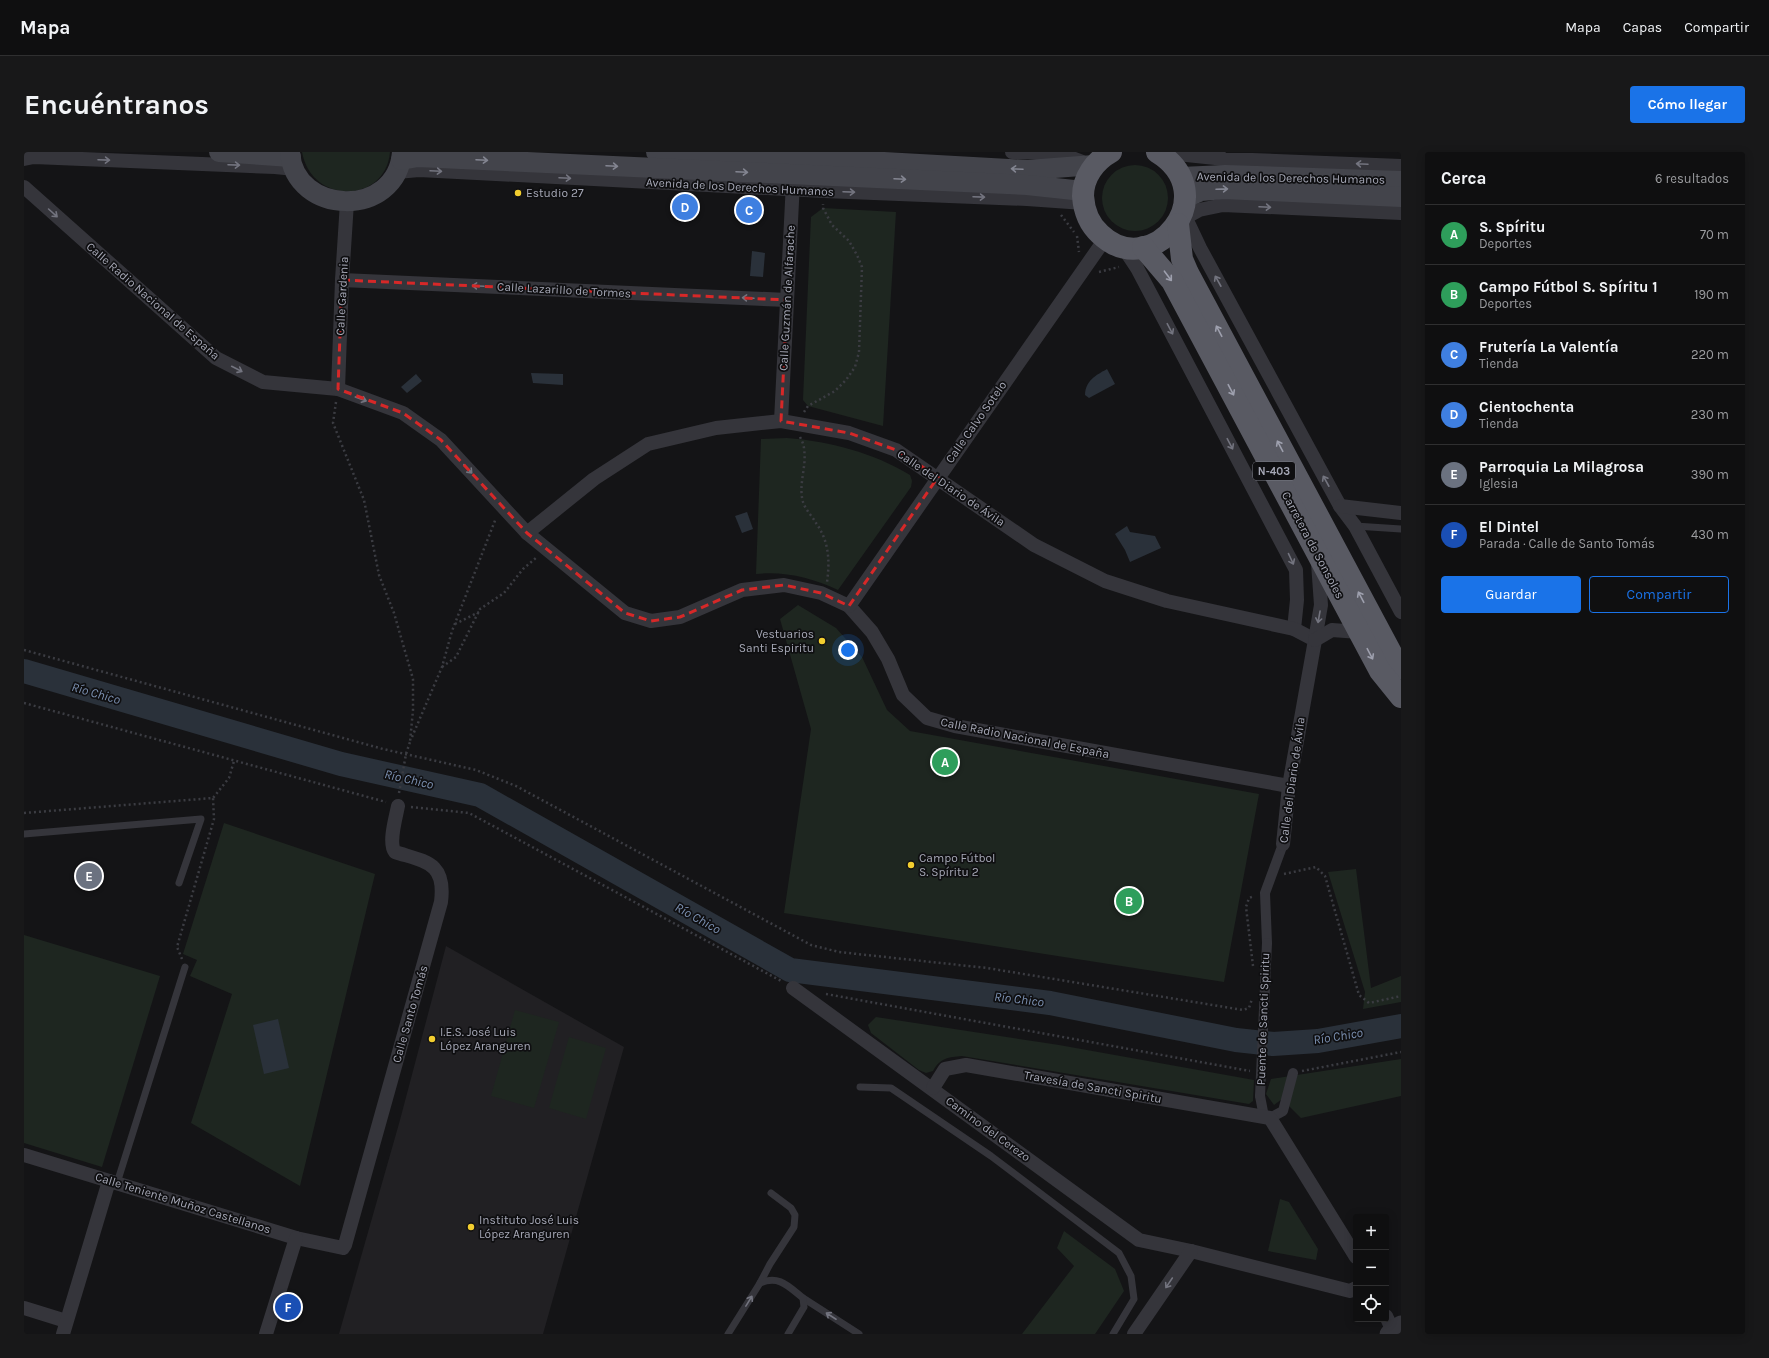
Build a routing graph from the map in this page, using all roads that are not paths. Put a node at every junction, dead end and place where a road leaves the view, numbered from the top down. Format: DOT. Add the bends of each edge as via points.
graph roads {
  1 [pos="219,152"];
  2 [pos="656,152"];
  3 [pos="1012,152"];
  4 [pos="24,159"];
  5 [pos="292,159"];
  6 [pos="1173,160"];
  7 [pos="400,161"];
  8 [pos="1083,166"];
  9 [pos="1401,166"];
  10 [pos="793,168"];
  11 [pos="1401,181"];
  12 [pos="24,187"];
  13 [pos="1401,197"];
  14 [pos="347,202"];
  15 [pos="1401,214"];
  16 [pos="1186,216"];
  17 [pos="1123,244"];
  18 [pos="342,280"];
  19 [pos="787,300"];
  20 [pos="338,389"];
  21 [pos="780,421"];
  22 [pos="938,477"];
  23 [pos="1340,506"];
  24 [pos="1401,513"];
  25 [pos="1355,526"];
  26 [pos="1401,529"];
  27 [pos="527,533"];
  28 [pos="1317,550"];
  29 [pos="849,606"];
  30 [pos="1401,612"];
  31 [pos="1294,630"];
  32 [pos="1359,632"];
  33 [pos="1315,640"];
  34 [pos="1401,668"];
  35 [pos="1401,697"];
  36 [pos="1288,786"];
  37 [pos="398,806"];
  38 [pos="24,834"];
  39 [pos="1283,844"];
  40 [pos="179,883"];
  41 [pos="1266,942"];
  42 [pos="185,967"];
  43 [pos="793,988"];
  44 [pos="1293,1073"];
  45 [pos="860,1087"];
  46 [pos="933,1088"];
  47 [pos="1267,1117"];
  48 [pos="24,1155"];
  49 [pos="113,1182"];
  50 [pos="771,1193"];
  51 [pos="296,1238"];
  52 [pos="343,1248"];
  53 [pos="1191,1251"];
  54 [pos="1353,1252"];
  55 [pos="770,1264"];
  56 [pos="778,1280"];
  57 [pos="760,1283"];
  58 [pos="1353,1290"];
  59 [pos="802,1298"];
  60 [pos="24,1308"];
  61 [pos="64,1328"];
  62 [pos="266,1334"];
  63 [pos="728,1334"];
  64 [pos="788,1334"];
  65 [pos="859,1334"];
  66 [pos="1114,1334"];
  67 [pos="1134,1334"];
  1 -- 5 [label="main road"];
  2 -- 10 [label="main road, Avenida de los Derechos Humanos"];
  3 -- 8 [label="street"];
  4 -- 5 [label="street, one-way" via="34,157 275,167"];
  5 -- 14 [label="main road" via="304,183 316,193 330,200"];
  9 -- 6 [label="street, Avenida de los Derechos Humanos, one-way" via="1226,159"];
  6 -- 11 [label="main road, Avenida de los Derechos Humanos" via="1224,175"];
  6 -- 16 [label="highway, N-403" via="1184,186"];
  7 -- 10 [label="main road, Avenida de los Derechos Humanos, one-way" via="418,157"];
  7 -- 14 [label="main road" via="388,184 376,194 362,200"];
  8 -- 10 [label="main road, Avenida de los Derechos Humanos, one-way" via="1028,170"];
  10 -- 8 [label="main road, Avenida de los Derechos Humanos, one-way" via="1027,185"];
  10 -- 8 [label="street, Avenida de los Derechos Humanos, one-way" via="824,191 1027,199"];
  8 -- 17 [label="highway, N-403" via="1094,229"];
  10 -- 19 [label="street, Calle Guzmán de Alfarache"];
  12 -- 20 [label="street, Calle Radio Nacional de España, one-way" via="216,358 262,382"];
  16 -- 13 [label="main road, Avenida de los Derechos Humanos, one-way" via="1200,191 1224,189"];
  14 -- 18 [label="street, Calle Gardenia"];
  16 -- 15 [label="street, one-way" via="1223,205"];
  16 -- 17 [label="highway" via="1157,243"];
  23 -- 16 [label="street, one-way" via="1200,248"];
  34 -- 16 [label="highway, Carretera de Sonsoles / N-403, one-way" via="1188,273 1182,259"];
  17 -- 22 [label="street, Calle Calvo Sotelo"];
  17 -- 28 [label="highway, Carretera de Sonsoles / N-403, one-way" via="1172,281"];
  17 -- 31 [label="street, one-way" via="1296,570"];
  19 -- 18 [label="street, Calle Lazarillo de Tormes, one-way"];
  18 -- 20 [label="street, Calle Gardenia"];
  19 -- 21 [label="street, Calle Guzmán de Alfarache"];
  20 -- 27 [label="street, Calle Radio Nacional de España, one-way" via="403,413 441,440"];
  21 -- 22 [label="street, Calle del Diario de Ávila" via="849,432 896,450"];
  21 -- 27 [label="street, Calle del Diario de Ávila" via="716,428 648,444 594,479"];
  22 -- 29 [label="street, Calle Calvo Sotelo"];
  22 -- 31 [label="street, Calle del Diario de Ávila" via="1034,545 1105,581 1167,601"];
  23 -- 24 [label="street"];
  23 -- 25 [label="street"];
  25 -- 26 [label="lane"];
  25 -- 30 [label="street"];
  27 -- 29 [label="street, Calle Radio Nacional de España" via="625,613 651,621 680,617 742,590 784,585 820,593"];
  28 -- 32 [label="highway, Carretera de Sonsoles / N-403"];
  28 -- 33 [label="street, Calle del Diario de Ávila, one-way" via="1321,605"];
  29 -- 36 [label="street, Calle Radio Nacional de España" via="872,632 888,659 903,695 927,718 955,726"];
  31 -- 33 [label="street, Calle del Diario de Ávila"];
  32 -- 33 [label="street" via="1332,630"];
  32 -- 35 [label="highway, Carretera de Sonsoles / N-403, one-way" via="1380,671"];
  33 -- 36 [label="street, Calle del Diario de Ávila"];
  36 -- 39 [label="street, Calle del Diario de Ávila"];
  37 -- 52 [label="street, Calle Santo Tomás" via="392,848 395,852 430,864 441,879 442,896"];
  38 -- 40 [label="lane" via="201,819"];
  39 -- 41 [label="street, Calle del Diario de Ávila" via="1265,893"];
  41 -- 47 [label="street, Puente de Sancti Spiritu, bridge" via="1260,1096"];
  42 -- 49 [label="lane"];
  43 -- 46 [label="street, Camino del Cerezo"];
  44 -- 47 [label="street" via="1283,1111"];
  45 -- 66 [label="lane" via="891,1088 991,1156 1119,1252 1131,1276 1134,1299"];
  46 -- 47 [label="street, Travesía de Sancti Spiritu" via="945,1069 966,1065"];
  46 -- 53 [label="street, Camino del Cerezo" via="1139,1240"];
  47 -- 54 [label="street"];
  48 -- 49 [label="street, Calle Teniente Muñoz Castellanos"];
  49 -- 51 [label="street, Calle Teniente Muñoz Castellanos"];
  49 -- 61 [label="street"];
  50 -- 55 [label="lane" via="791,1208 795,1215 794,1227"];
  51 -- 52 [label="street, Calle Teniente Muñoz Castellanos"];
  51 -- 62 [label="street"];
  53 -- 58 [label="street, Camino del Cerezo" via="1350,1291"];
  53 -- 67 [label="street, one-way"];
  55 -- 56 [label="lane" via="770,1274"];
  55 -- 57 [label="lane"];
  56 -- 57 [label="lane"];
  56 -- 59 [label="lane"];
  63 -- 57 [label="lane, one-way"];
  59 -- 64 [label="lane" via="804,1307"];
  65 -- 59 [label="lane, one-way"];
  60 -- 61 [label="street"];
}
